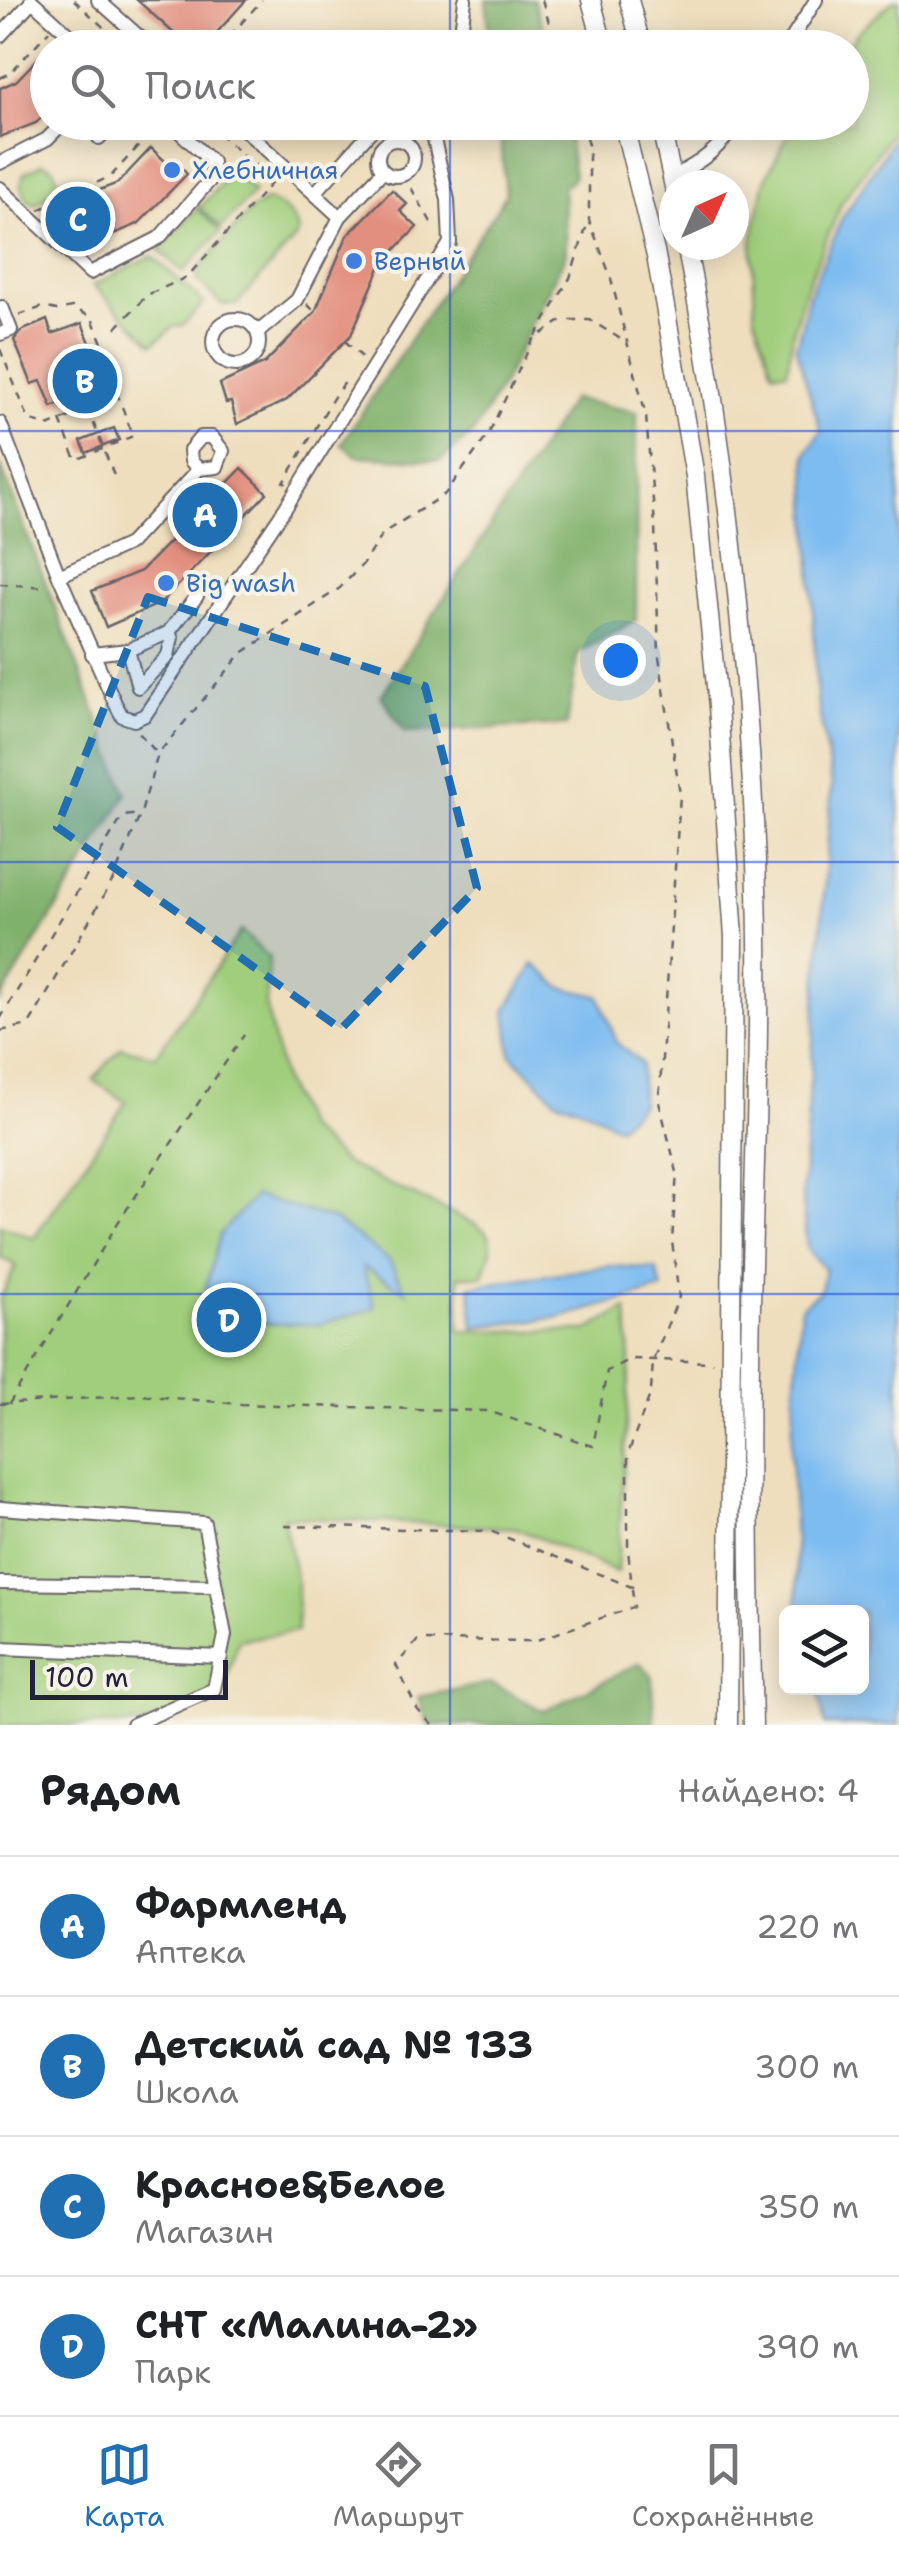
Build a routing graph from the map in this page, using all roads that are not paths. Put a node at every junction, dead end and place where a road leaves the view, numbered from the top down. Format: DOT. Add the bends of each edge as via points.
graph roads {
  1 [pos="98,0"];
  2 [pos="465,0"];
  3 [pos="591,0"];
  4 [pos="629,0"];
  5 [pos="816,0"];
  6 [pos="32,1"];
  7 [pos="64,30"];
  8 [pos="132,30"];
  9 [pos="461,30"];
  10 [pos="599,30"];
  11 [pos="637,30"];
  12 [pos="797,30"];
  13 [pos="0,36"];
  14 [pos="45,140"];
  15 [pos="184,140"];
  16 [pos="256,140"];
  17 [pos="363,140"];
  18 [pos="434,140"];
  19 [pos="627,140"];
  20 [pos="664,140"];
  21 [pos="725,140"];
  22 [pos="0,164"];
  23 [pos="670,170"];
  24 [pos="690,170"];
  25 [pos="384,171"];
  26 [pos="0,188"];
  27 [pos="316,193"];
  28 [pos="340,217"];
  29 [pos="689,260"];
  30 [pos="4,313"];
  31 [pos="0,334"];
  32 [pos="258,334"];
  33 [pos="0,422"];
  34 [pos="199,469"];
  35 [pos="61,582"];
  36 [pos="197,596"];
  37 [pos="168,632"];
  38 [pos="128,650"];
  39 [pos="92,654"];
  40 [pos="0,1508"];
  41 [pos="0,1583"];
  42 [pos="216,1586"];
  43 [pos="0,1648"];
  44 [pos="221,1657"];
  45 [pos="132,1725"];
  46 [pos="728,1725"];
  47 [pos="752,1725"];
  1 -- 8 [label="street"];
  2 -- 9 [label="street"];
  3 -- 10 [label="main road"];
  4 -- 11 [label="main road"];
  5 -- 12 [label="street"];
  6 -- 7 [label="street"];
  6 -- 13 [label="street"];
  14 -- 22 [label="street"];
  15 -- 26 [label="street" via="212,162 212,178 159,238 90,273"];
  16 -- 27 [label="street"];
  17 -- 27 [label="street"];
  18 -- 39 [label="street" via="450,243 302,482 145,715 122,716"];
  19 -- 46 [label="main road" via="656,256 695,476 734,938"];
  20 -- 23 [label="main road"];
  21 -- 24 [label="street"];
  25 -- 25 [label="street" via="393,176 410,168 414,158 403,141 378,152"];
  25 -- 28 [label="street"];
  27 -- 28 [label="street"];
  28 -- 32 [label="street" via="297,300"];
  29 -- 47 [label="main road" via="718,427 756,861"];
  30 -- 31 [label="street" via="11,330"];
  33 -- 35 [label="street"];
  34 -- 35 [label="street" via="129,544"];
  35 -- 39 [label="street"];
  36 -- 37 [label="street"];
  37 -- 38 [label="street"];
  37 -- 38 [label="street" via="171,651 138,686"];
  38 -- 39 [label="street"];
  40 -- 42 [label="street" via="204,1523"];
  41 -- 42 [label="street"];
  42 -- 44 [label="street" via="225,1636"];
  43 -- 44 [label="street"];
  44 -- 45 [label="street" via="214,1689"];
}
